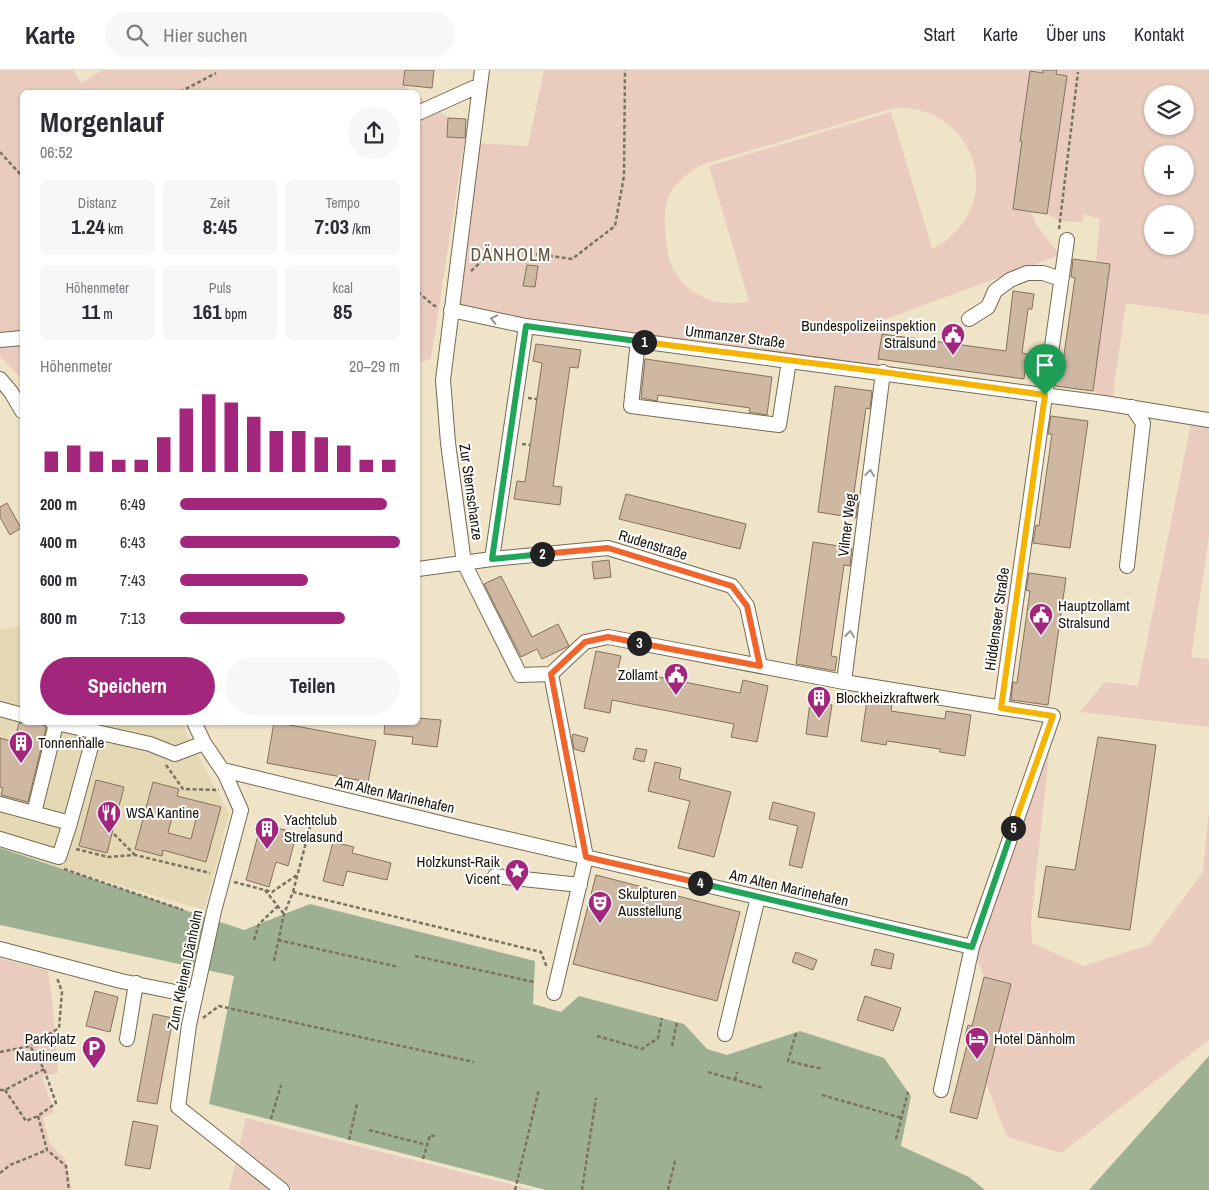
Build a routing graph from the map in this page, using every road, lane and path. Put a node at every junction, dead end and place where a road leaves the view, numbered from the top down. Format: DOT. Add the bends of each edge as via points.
graph roads {
  1 [pos="482,70"];
  2 [pos="625,70"];
  3 [pos="1078,72"];
  4 [pos="216,73"];
  5 [pos="480,85"];
  6 [pos="184,90"];
  7 [pos="420,112"];
  8 [pos="0,152"];
  9 [pos="20,174"];
  10 [pos="1067,240"];
  11 [pos="1061,279"];
  12 [pos="454,285"];
  13 [pos="420,294"];
  14 [pos="451,310"];
  15 [pos="969,319"];
  16 [pos="526,326"];
  17 [pos="20,338"];
  18 [pos="0,340"];
  19 [pos="638,341"];
  20 [pos="790,361"];
  21 [pos="883,372"];
  22 [pos="0,380"];
  23 [pos="1045,395"];
  24 [pos="17,396"];
  25 [pos="1132,408"];
  26 [pos="1209,420"];
  27 [pos="492,559"];
  28 [pos="464,563"];
  29 [pos="1128,566"];
  30 [pos="420,569"];
  31 [pos="760,666"];
  32 [pos="551,674"];
  33 [pos="844,682"];
  34 [pos="1001,708"];
  35 [pos="0,709"];
  36 [pos="20,714"];
  37 [pos="54,725"];
  38 [pos="63,725"];
  39 [pos="195,725"];
  40 [pos="95,732"];
  41 [pos="204,743"];
  42 [pos="166,764"];
  43 [pos="223,770"];
  44 [pos="233,790"];
  45 [pos="0,804"];
  46 [pos="34,813"];
  47 [pos="70,822"];
  48 [pos="310,827"];
  49 [pos="115,835"];
  50 [pos="0,839"];
  51 [pos="63,845"];
  52 [pos="135,856"];
  53 [pos="586,857"];
  54 [pos="64,870"];
  55 [pos="297,875"];
  56 [pos="495,876"];
  57 [pos="222,878"];
  58 [pos="580,885"];
  59 [pos="265,890"];
  60 [pos="293,892"];
  61 [pos="758,897"];
  62 [pos="278,906"];
  63 [pos="183,910"];
  64 [pos="284,914"];
  65 [pos="254,940"];
  66 [pos="278,940"];
  67 [pos="972,947"];
  68 [pos="0,949"];
  69 [pos="415,956"];
  70 [pos="274,961"];
  71 [pos="51,962"];
  72 [pos="399,966"];
  73 [pos="560,970"];
  74 [pos="534,982"];
  75 [pos="136,984"];
  76 [pos="554,993"];
  77 [pos="195,996"];
  78 [pos="209,1015"];
  79 [pos="662,1018"];
  80 [pos="677,1022"];
  81 [pos="796,1033"];
  82 [pos="725,1034"];
  83 [pos="597,1036"];
  84 [pos="127,1039"];
  85 [pos="30,1046"];
  86 [pos="672,1046"];
  87 [pos="0,1052"];
  88 [pos="474,1062"];
  89 [pos="44,1069"];
  90 [pos="822,1069"];
  91 [pos="708,1072"];
  92 [pos="737,1072"];
  93 [pos="735,1080"];
  94 [pos="281,1085"];
  95 [pos="763,1088"];
  96 [pos="539,1089"];
  97 [pos="0,1090"];
  98 [pos="5,1090"];
  99 [pos="941,1090"];
  100 [pos="908,1092"];
  101 [pos="822,1096"];
  102 [pos="596,1098"];
  103 [pos="357,1104"];
  104 [pos="38,1116"];
  105 [pos="902,1118"];
  106 [pos="271,1119"];
  107 [pos="369,1130"];
  108 [pos="437,1137"];
  109 [pos="896,1139"];
  110 [pos="349,1140"];
  111 [pos="427,1146"];
  112 [pos="47,1150"];
  113 [pos="423,1158"];
  114 [pos="675,1161"];
  115 [pos="0,1173"];
  116 [pos="69,1190"];
  117 [pos="282,1190"];
  118 [pos="515,1190"];
  119 [pos="582,1190"];
  120 [pos="668,1190"];
  1 -- 5 [label="street, Zur Sternschanze"];
  2 -- 12 [label="path" via="624,176 615,226 572,259 508,250 483,260"];
  3 -- 10 [label="path" via="1058,232"];
  4 -- 6 [label="path"];
  5 -- 7 [label="street"];
  5 -- 12 [label="street, Zur Sternschanze"];
  8 -- 9 [label="path"];
  10 -- 11 [label="street, Hiddenseer Straße"];
  11 -- 15 [label="street" via="1043,273 1027,273 1010,280 995,291 988,307"];
  11 -- 23 [label="street, Hiddenseer Straße"];
  12 -- 14 [label="street, Zur Sternschanze"];
  13 -- 14 [label="path" via="433,305"];
  16 -- 14 [label="street, Ummanzer Straße, one-way"];
  14 -- 28 [label="street, Zur Sternschanze" via="443,380"];
  16 -- 19 [label="street, Ummanzer Straße"];
  16 -- 27 [label="street, Zur Sternschanze"];
  17 -- 18 [label="street"];
  19 -- 20 [label="street, Ummanzer Straße"];
  19 -- 20 [label="street" via="631,406 779,425"];
  20 -- 21 [label="street, Ummanzer Straße"];
  21 -- 23 [label="street, Ummanzer Straße"];
  33 -- 21 [label="street, Vilmer Weg, one-way"];
  22 -- 24 [label="street"];
  23 -- 25 [label="street, Ummanzer Straße"];
  23 -- 34 [label="street, Hiddenseer Straße"];
  25 -- 26 [label="street, Ummanzer Straße"];
  25 -- 29 [label="street" via="1143,423"];
  27 -- 28 [label="street, Rudenstraße"];
  27 -- 31 [label="street, Rudenstraße" via="608,548 732,586 747,606"];
  28 -- 30 [label="street, Rudenstraße"];
  28 -- 32 [label="street, Zur Sternschanze" via="520,675"];
  31 -- 32 [label="street" via="608,637 585,642"];
  31 -- 33 [label="street"];
  32 -- 53 [label="street"];
  33 -- 34 [label="street"];
  34 -- 67 [label="street" via="1053,716"];
  35 -- 36 [label="street"];
  37 -- 46 [label="street"];
  38 -- 40 [label="street"];
  39 -- 41 [label="street, Zum Kleinen Dänholm"];
  40 -- 41 [label="street" via="150,744 176,754"];
  40 -- 47 [label="street"];
  41 -- 43 [label="street, Zum Kleinen Dänholm"];
  42 -- 44 [label="path" via="183,789"];
  43 -- 44 [label="street, Zum Kleinen Dänholm"];
  43 -- 53 [label="street, Am Alten Marinehafen"];
  44 -- 57 [label="street, Zum Kleinen Dänholm" via="241,810"];
  45 -- 46 [label="street"];
  46 -- 47 [label="street"];
  47 -- 51 [label="street"];
  48 -- 55 [label="path"];
  49 -- 52 [label="path"];
  50 -- 51 [label="street" via="59,857"];
  51 -- 52 [label="path" via="108,857"];
  52 -- 57 [label="path"];
  53 -- 58 [label="street"];
  53 -- 61 [label="street, Am Alten Marinehafen"];
  54 -- 63 [label="path"];
  55 -- 59 [label="path" via="272,892"];
  55 -- 60 [label="path"];
  56 -- 58 [label="street"];
  57 -- 59 [label="path"];
  57 -- 77 [label="street, Zum Kleinen Dänholm"];
  58 -- 73 [label="street"];
  59 -- 62 [label="path"];
  60 -- 64 [label="path"];
  60 -- 73 [label="path" via="541,952 546,964"];
  61 -- 67 [label="street, Am Alten Marinehafen"];
  61 -- 82 [label="street"];
  62 -- 64 [label="path"];
  62 -- 65 [label="path" via="258,924"];
  64 -- 66 [label="path"];
  66 -- 70 [label="path"];
  66 -- 72 [label="path"];
  67 -- 99 [label="street"];
  68 -- 71 [label="street"];
  69 -- 74 [label="path"];
  71 -- 75 [label="street"];
  71 -- 85 [label="path" via="62,992 59,1028"];
  73 -- 76 [label="street"];
  75 -- 77 [label="street"];
  75 -- 84 [label="street"];
  77 -- 117 [label="street, Zum Kleinen Dänholm" via="188,1025 178,1107"];
  78 -- 88 [label="path" via="219,1006"];
  79 -- 83 [label="path" via="658,1038 642,1049"];
  80 -- 86 [label="path"];
  81 -- 90 [label="path" via="788,1061"];
  85 -- 87 [label="path"];
  85 -- 89 [label="path"];
  89 -- 98 [label="path"];
  89 -- 104 [label="path" via="56,1103"];
  91 -- 93 [label="path"];
  92 -- 93 [label="path"];
  93 -- 95 [label="path"];
  94 -- 106 [label="path"];
  96 -- 118 [label="path"];
  97 -- 98 [label="path"];
  98 -- 104 [label="path" via="26,1121"];
  100 -- 105 [label="path"];
  101 -- 105 [label="path"];
  102 -- 119 [label="path"];
  103 -- 110 [label="path"];
  104 -- 112 [label="path"];
  105 -- 109 [label="path"];
  107 -- 111 [label="path"];
  108 -- 111 [label="path" via="430,1135"];
  111 -- 113 [label="path"];
  112 -- 115 [label="path" via="10,1165"];
  112 -- 116 [label="path" via="66,1166"];
  114 -- 120 [label="path"];
}
